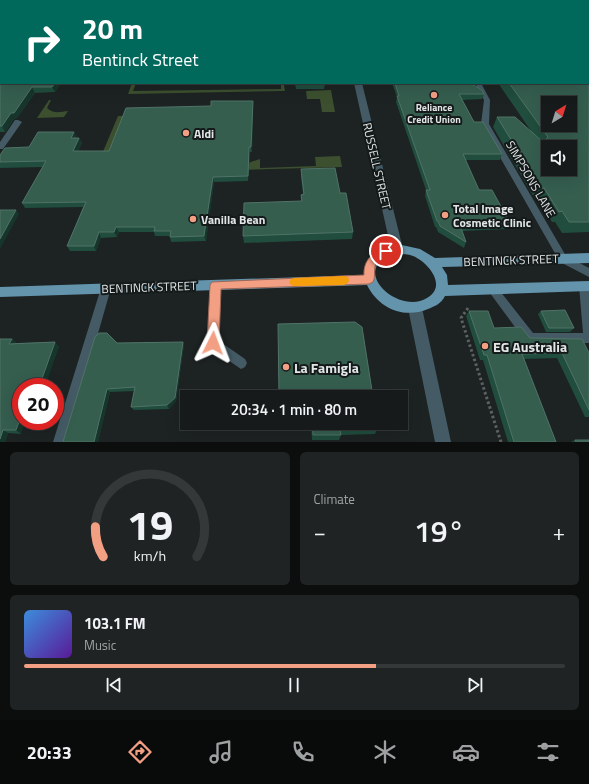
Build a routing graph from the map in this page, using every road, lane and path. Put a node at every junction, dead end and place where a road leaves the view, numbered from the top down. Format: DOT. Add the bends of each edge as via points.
graph roads {
  1 [pos="358,84"];
  2 [pos="479,84"];
  3 [pos="18,122"];
  4 [pos="0,147"];
  5 [pos="397,249"];
  6 [pos="589,258"];
  7 [pos="563,259"];
  8 [pos="433,263"];
  9 [pos="589,272"];
  10 [pos="369,280"];
  11 [pos="216,285"];
  12 [pos="587,286"];
  13 [pos="106,288"];
  14 [pos="492,289"];
  15 [pos="442,291"];
  16 [pos="0,292"];
  17 [pos="415,308"];
  18 [pos="468,308"];
  19 [pos="241,363"];
  20 [pos="60,442"];
  21 [pos="443,442"];
  22 [pos="501,442"];
  1 -- 5 [label="street, RUSSELL STREET"];
  2 -- 7 [label="lane, SIMPSONS LANE" via="487,100 485,124"];
  3 -- 4 [label="lane"];
  5 -- 8 [label="main road" via="416,252"];
  5 -- 10 [label="main road" via="377,256 371,263"];
  6 -- 7 [label="main road, BENTINCK STREET"];
  7 -- 8 [label="main road, BENTINCK STREET"];
  7 -- 9 [label="lane"];
  8 -- 15 [label="main road" via="440,272"];
  10 -- 11 [label="main road, BENTINCK STREET"];
  10 -- 17 [label="main road" via="382,298 403,308"];
  11 -- 13 [label="main road, BENTINCK STREET"];
  11 -- 19 [label="lane" via="213,343"];
  12 -- 14 [label="main road"];
  12 -- 14 [label="lane" via="589,338 530,338"];
  13 -- 16 [label="main road, BENTINCK STREET"];
  13 -- 20 [label="lane"];
  14 -- 15 [label="main road"];
  15 -- 17 [label="main road" via="436,300 427,306"];
  17 -- 21 [label="street"];
  18 -- 22 [label="path" via="461,318"];
}
